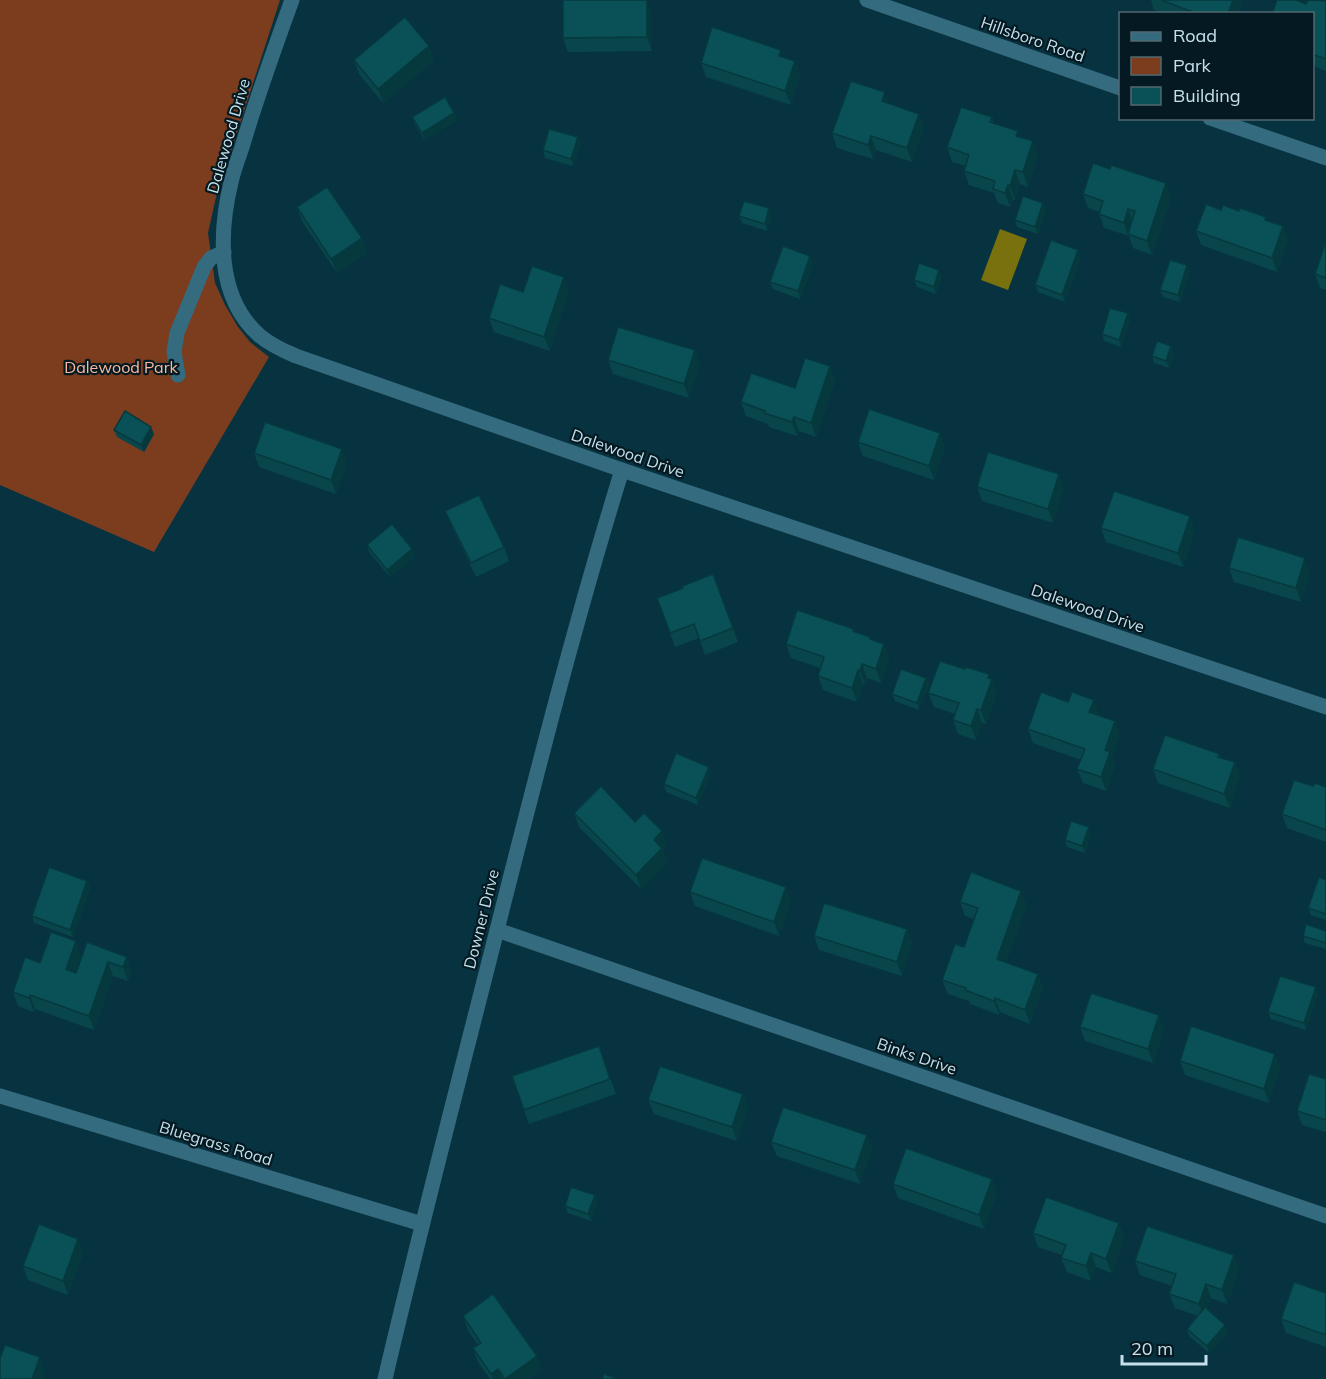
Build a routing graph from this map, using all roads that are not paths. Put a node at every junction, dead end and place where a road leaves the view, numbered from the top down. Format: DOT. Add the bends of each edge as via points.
graph roads {
  1 [pos="292,0"];
  2 [pos="867,0"];
  3 [pos="1119,88"];
  4 [pos="1216,120"];
  5 [pos="1326,158"];
  6 [pos="224,252"];
  7 [pos="178,375"];
  8 [pos="622,470"];
  9 [pos="1326,707"];
  10 [pos="497,930"];
  11 [pos="1,1099"];
  12 [pos="1326,1216"];
  13 [pos="422,1224"];
  14 [pos="385,1379"];
  1 -- 6 [label="street, Dalewood Drive" via="233,176 226,207"];
  2 -- 3 [label="street, Hillsboro Road"];
  4 -- 5 [label="street"];
  6 -- 7 [label="street" via="204,267 177,333 174,352"];
  6 -- 8 [label="street, Dalewood Drive" via="228,284 236,303 261,336 279,349"];
  8 -- 9 [label="street, Dalewood Drive"];
  8 -- 10 [label="street, Downer Drive"];
  10 -- 12 [label="street, Binks Drive"];
  10 -- 13 [label="street, Downer Drive"];
  11 -- 13 [label="street, Bluegrass Road"];
  13 -- 14 [label="street, Downer Drive"];
}
